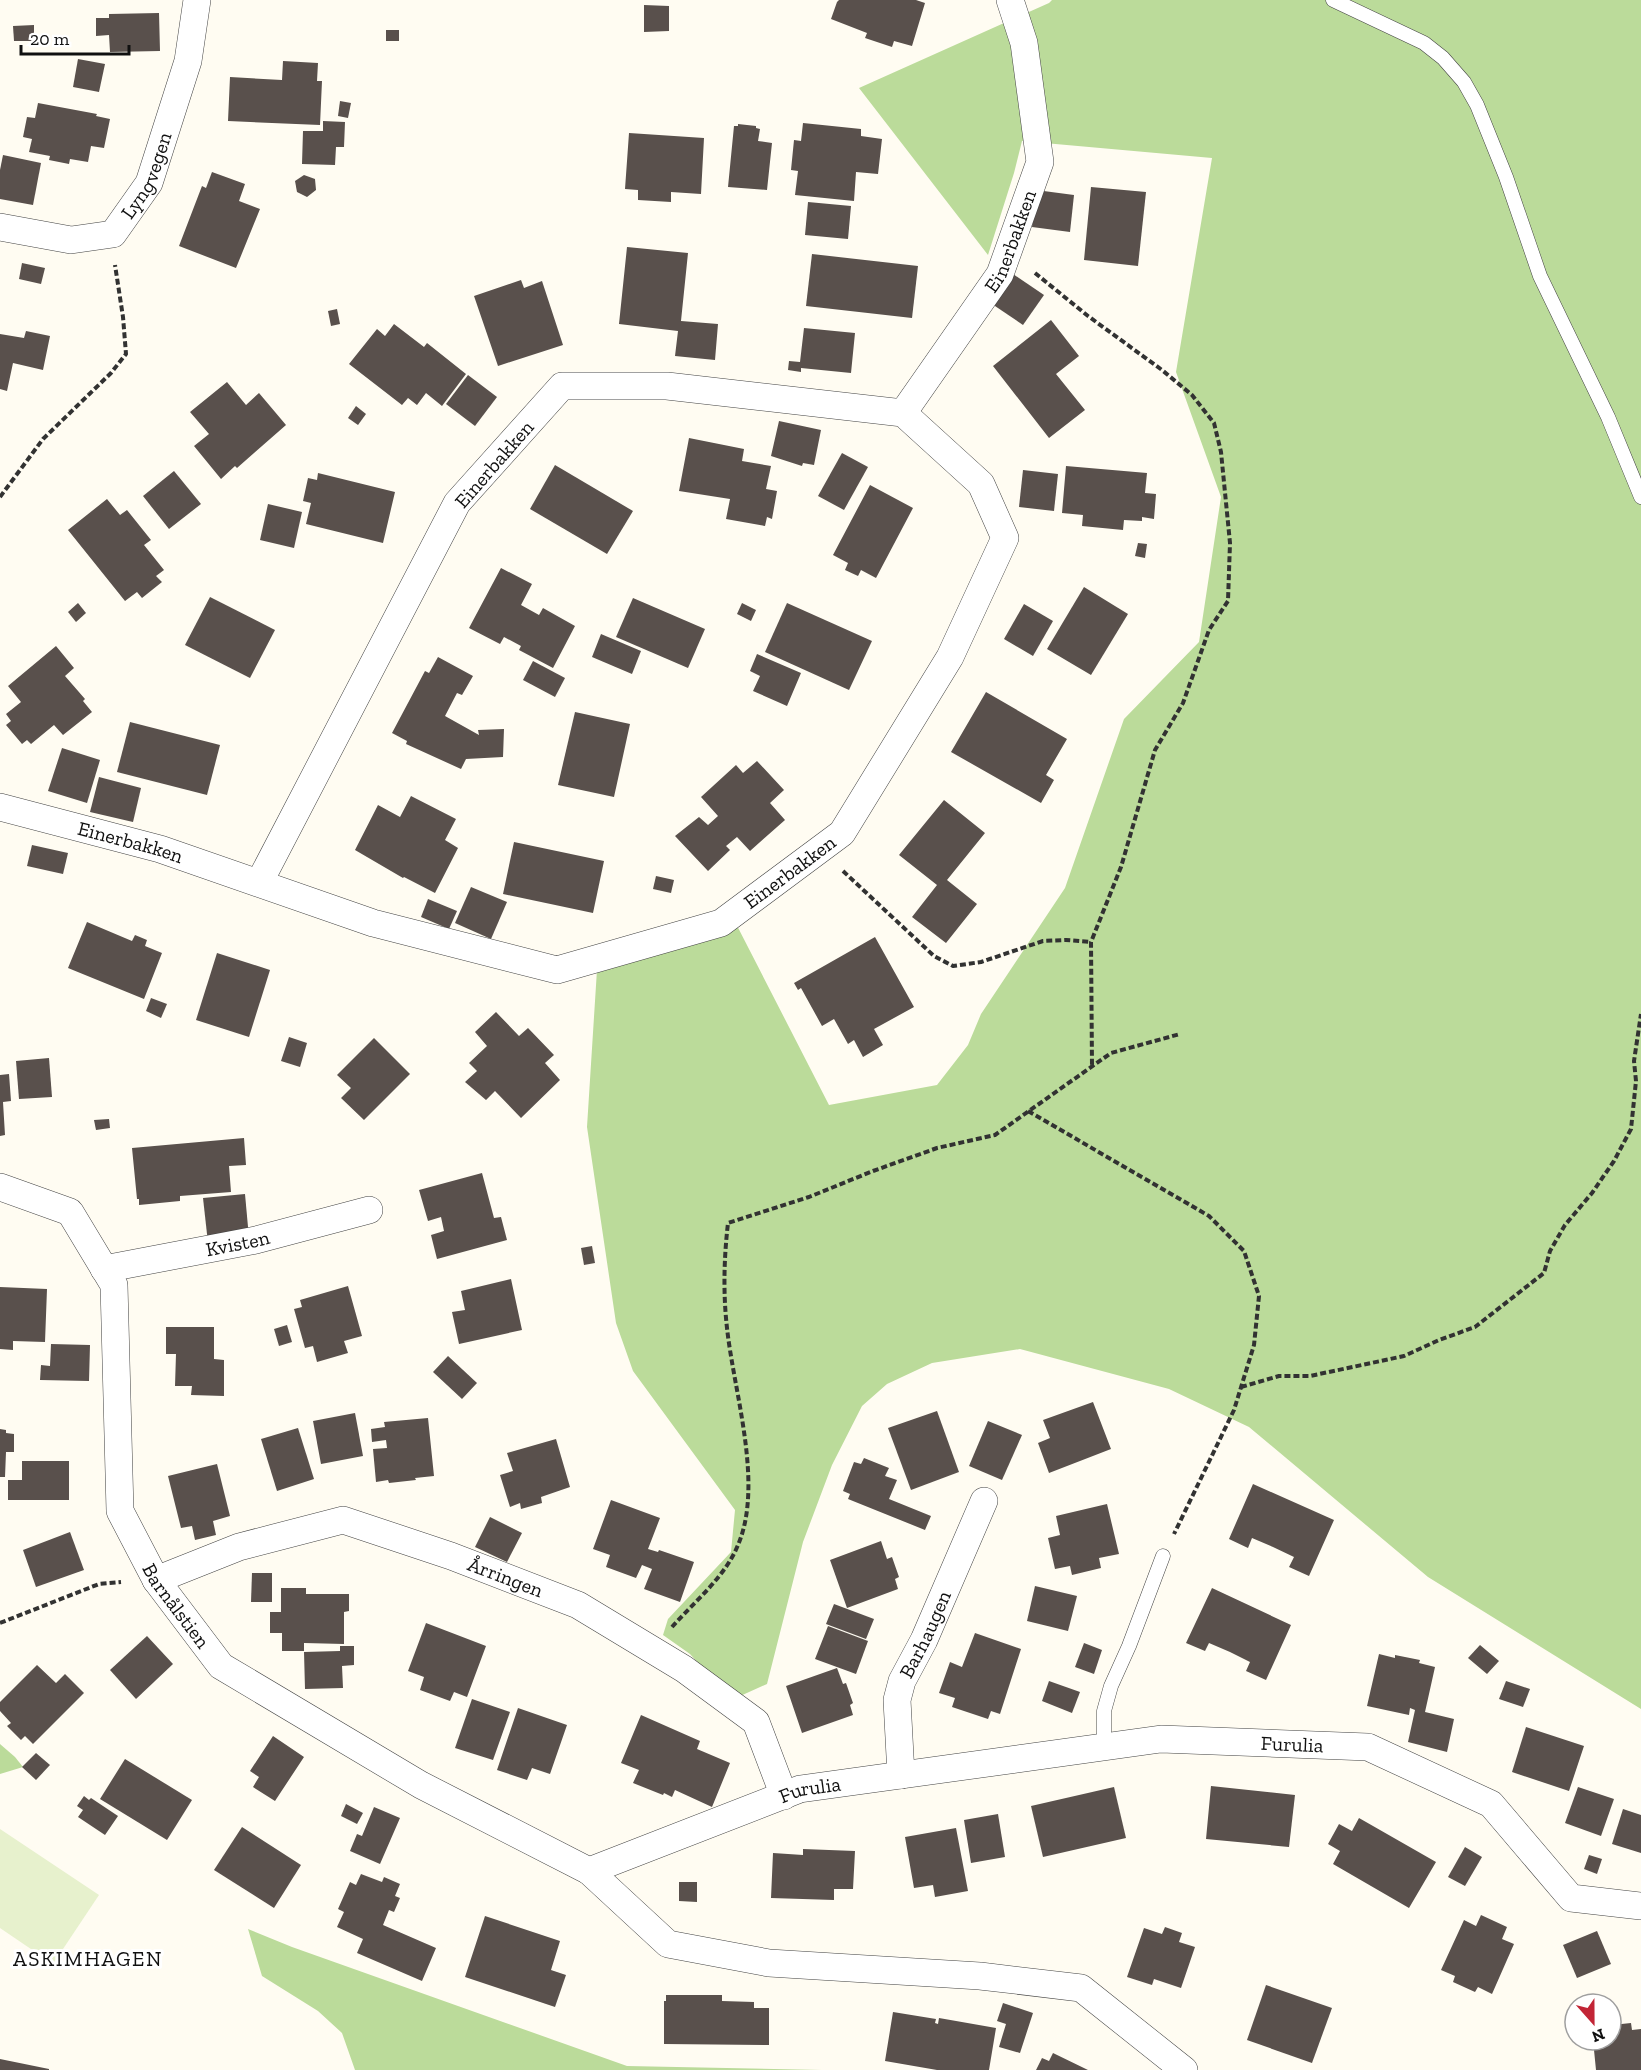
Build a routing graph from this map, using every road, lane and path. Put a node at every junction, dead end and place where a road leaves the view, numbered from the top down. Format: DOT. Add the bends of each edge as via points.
graph roads {
  1 [pos="197,0"];
  2 [pos="1010,0"];
  3 [pos="1333,0"];
  4 [pos="0,227"];
  5 [pos="113,234"];
  6 [pos="1008,251"];
  7 [pos="903,413"];
  8 [pos="0,497"];
  9 [pos="1641,497"];
  10 [pos="0,807"];
  11 [pos="822,848"];
  12 [pos="259,883"];
  13 [pos="1091,942"];
  14 [pos="1641,1014"];
  15 [pos="1180,1034"];
  16 [pos="1092,1066"];
  17 [pos="1029,1111"];
  18 [pos="0,1187"];
  19 [pos="369,1210"];
  20 [pos="104,1269"];
  21 [pos="1241,1387"];
  22 [pos="984,1501"];
  23 [pos="1163,1556"];
  24 [pos="156,1580"];
  25 [pos="0,1623"];
  26 [pos="658,1654"];
  27 [pos="1104,1746"];
  28 [pos="901,1775"];
  29 [pos="784,1796"];
  30 [pos="589,1870"];
  31 [pos="1641,1906"];
  32 [pos="1184,2070"];
  1 -- 5 [label="street, Lyngvegen" via="188,61 149,183"];
  2 -- 6 [label="street, Einerbakken" via="1024,43 1040,162"];
  3 -- 9 [label="lane" via="1424,43 1464,82 1502,167 1540,276 1608,417"];
  4 -- 5 [label="street, Lyngvegen" via="71,240"];
  5 -- 8 [label="path" via="126,354 111,374 43,440"];
  6 -- 7 [label="street, Einerbakken" via="1000,274"];
  6 -- 13 [label="path" via="1020,257 1040,280 1192,395 1214,423 1221,452 1230,543 1228,601 1209,630 1183,703 1155,750 1120,867"];
  7 -- 11 [label="street, Einerbakken" via="981,484 1005,538 950,657 842,833"];
  7 -- 12 [label="street, Einerbakken" via="667,386 562,386 457,503"];
  10 -- 12 [label="street, Einerbakken" via="160,849"];
  11 -- 12 [label="street, Einerbakken" via="721,924 557,970 373,922"];
  11 -- 13 [label="path" via="934,956 953,966 981,962 1043,941"];
  13 -- 16 [label="path"];
  14 -- 21 [label="path" via="1631,1130 1592,1193 1565,1225 1550,1251 1544,1273 1475,1327 1404,1356 1310,1376 1279,1376"];
  15 -- 16 [label="path" via="1111,1053"];
  16 -- 17 [label="path"];
  17 -- 21 [label="path" via="1209,1216 1244,1251 1259,1296 1254,1345"];
  17 -- 26 [label="path" via="995,1135 937,1148 728,1223 724,1255 727,1327 744,1438 748,1488 745,1526 722,1574 671,1629"];
  18 -- 20 [label="street, Barnålstien" via="70,1212"];
  19 -- 20 [label="street, Kvisten" via="256,1240"];
  20 -- 24 [label="street, Barnålstien" via="114,1285 120,1511"];
  21 -- 23 [label="path" via="1234,1410"];
  22 -- 28 [label="street, Barhaugen" via="897,1700"];
  23 -- 27 [label="lane" via="1111,1686 1104,1711"];
  24 -- 25 [label="path" via="99,1584"];
  24 -- 26 [label="street, Årringen" via="239,1547 343,1520 578,1605"];
  24 -- 30 [label="street, Barnålstien" via="221,1666 422,1785"];
  26 -- 29 [label="street, Årringen" via="756,1722"];
  27 -- 28 [label="street, Furulia"];
  27 -- 31 [label="street, Furulia" via="1161,1739 1368,1746 1491,1804 1571,1898"];
  28 -- 29 [label="street, Furulia" via="801,1789"];
  29 -- 30 [label="street, Furulia"];
  30 -- 32 [label="street" via="668,1944 769,1963 980,1976 1081,1988"];
}
